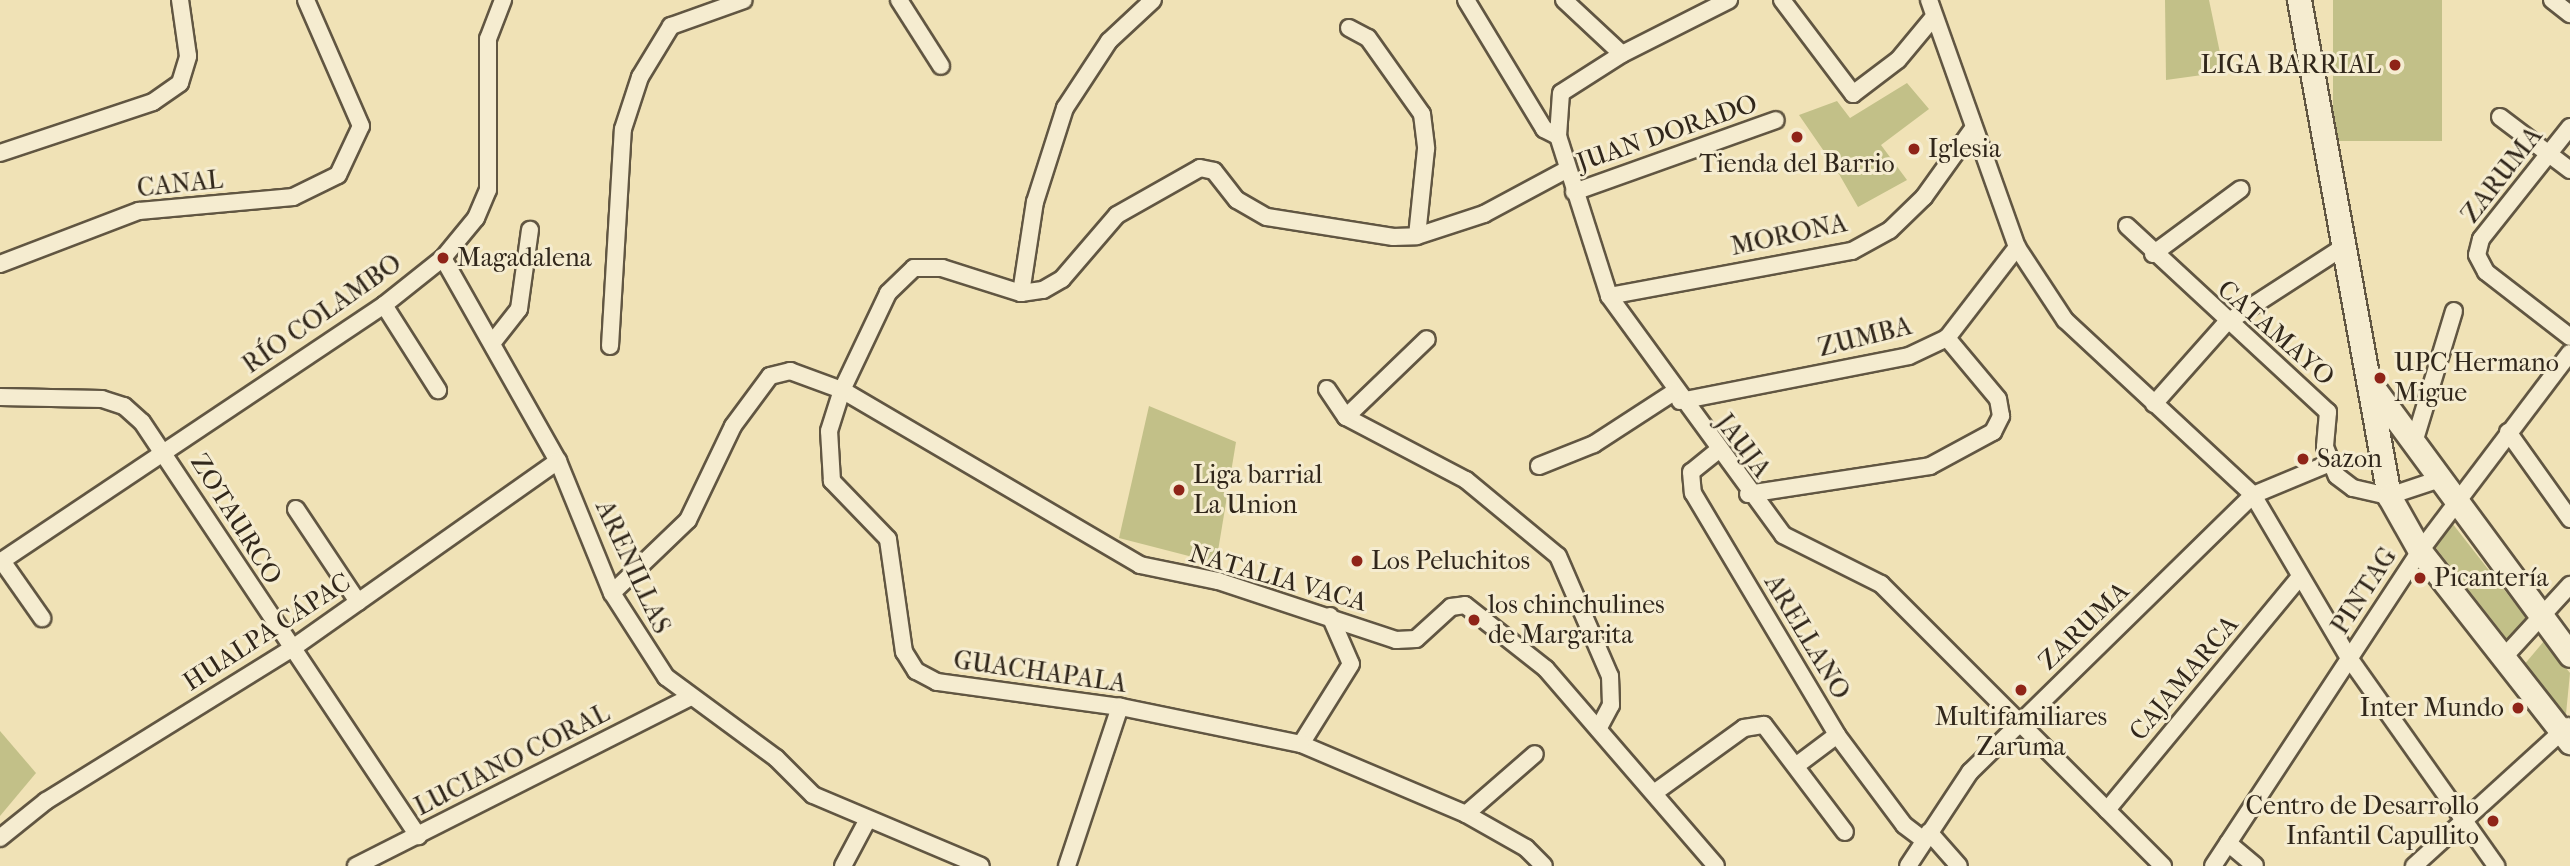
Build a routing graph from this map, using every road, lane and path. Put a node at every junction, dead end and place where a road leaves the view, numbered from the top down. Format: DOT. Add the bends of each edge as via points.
graph roads {
  1 [pos="180,0"];
  2 [pos="306,0"];
  3 [pos="503,0"];
  4 [pos="744,0"];
  5 [pos="899,0"];
  6 [pos="1153,0"];
  7 [pos="1466,0"];
  8 [pos="1564,0"];
  9 [pos="1729,0"];
  10 [pos="1782,0"];
  11 [pos="1929,0"];
  12 [pos="2298,0"];
  13 [pos="2552,0"];
  14 [pos="1709,4"];
  15 [pos="2570,14"];
  16 [pos="1933,18"];
  17 [pos="1349,28"];
  18 [pos="1622,54"];
  19 [pos="941,66"];
  20 [pos="2500,117"];
  21 [pos="1776,120"];
  22 [pos="2570,127"];
  23 [pos="1972,130"];
  24 [pos="1558,136"];
  25 [pos="0,153"];
  26 [pos="2550,155"];
  27 [pos="1566,170"];
  28 [pos="2570,170"];
  29 [pos="2241,189"];
  30 [pos="1574,192"];
  31 [pos="2127,226"];
  32 [pos="530,230"];
  33 [pos="1417,236"];
  34 [pos="2017,247"];
  35 [pos="2342,248"];
  36 [pos="2153,254"];
  37 [pos="443,258"];
  38 [pos="0,264"];
  39 [pos="1021,293"];
  40 [pos="1609,296"];
  41 [pos="384,305"];
  42 [pos="2454,311"];
  43 [pos="2226,323"];
  44 [pos="2570,337"];
  45 [pos="1947,338"];
  46 [pos="1427,339"];
  47 [pos="493,342"];
  48 [pos="610,346"];
  49 [pos="2570,352"];
  50 [pos="2366,378"];
  51 [pos="1327,389"];
  52 [pos="438,390"];
  53 [pos="842,390"];
  54 [pos="1677,396"];
  55 [pos="0,397"];
  56 [pos="2154,404"];
  57 [pos="1346,416"];
  58 [pos="2508,432"];
  59 [pos="2413,446"];
  60 [pos="163,451"];
  61 [pos="1716,452"];
  62 [pos="558,461"];
  63 [pos="2330,463"];
  64 [pos="1539,466"];
  65 [pos="2437,480"];
  66 [pos="1748,494"];
  67 [pos="2253,495"];
  68 [pos="2389,496"];
  69 [pos="2455,500"];
  70 [pos="296,509"];
  71 [pos="2570,519"];
  72 [pos="2420,551"];
  73 [pos="1,562"];
  74 [pos="2299,578"];
  75 [pos="2570,585"];
  76 [pos="612,593"];
  77 [pos="358,601"];
  78 [pos="1330,616"];
  79 [pos="42,618"];
  80 [pos="2543,619"];
  81 [pos="290,650"];
  82 [pos="2570,654"];
  83 [pos="2504,657"];
  84 [pos="2349,658"];
  85 [pos="690,697"];
  86 [pos="1120,707"];
  87 [pos="2018,724"];
  88 [pos="1598,729"];
  89 [pos="2567,733"];
  90 [pos="1837,735"];
  91 [pos="1301,744"];
  92 [pos="1535,754"];
  93 [pos="1797,765"];
  94 [pos="1654,793"];
  95 [pos="2107,810"];
  96 [pos="1465,814"];
  97 [pos="868,819"];
  98 [pos="2464,820"];
  99 [pos="1845,832"];
  100 [pos="418,836"];
  101 [pos="1927,836"];
  102 [pos="0,838"];
  103 [pos="2228,843"];
  104 [pos="356,866"];
  105 [pos="843,866"];
  106 [pos="981,866"];
  107 [pos="1067,866"];
  108 [pos="1544,866"];
  109 [pos="1716,866"];
  110 [pos="1908,866"];
  111 [pos="1959,866"];
  112 [pos="2163,866"];
  113 [pos="2213,866"];
  114 [pos="2255,866"];
  115 [pos="2414,866"];
  116 [pos="2496,866"];
  1 -- 25 [label="street" via="188,56 180,83 153,102"];
  2 -- 38 [label="street, CANAL" via="361,126 338,175 314,192 139,211"];
  3 -- 37 [label="street, RÍO COLAMBO" via="485,67 488,190 476,218"];
  4 -- 48 [label="street" via="671,26 640,77 623,129"];
  5 -- 19 [label="street"];
  6 -- 39 [label="street" via="1109,41 1065,108 1035,202"];
  7 -- 24 [label="street" via="1544,129"];
  8 -- 18 [label="street"];
  9 -- 14 [label="street, JAUJA"];
  10 -- 16 [label="street" via="1853,94 1898,60"];
  11 -- 16 [label="street"];
  12 -- 35 [label="street"];
  13 -- 15 [label="street"];
  14 -- 18 [label="street, JAUJA"];
  16 -- 23 [label="street"];
  17 -- 33 [label="street" via="1368,38 1422,114"];
  18 -- 24 [label="street, JAUJA" via="1561,93"];
  20 -- 26 [label="street"];
  21 -- 30 [label="street, JUAN DORADO"];
  22 -- 26 [label="street, ZARUMA"];
  23 -- 34 [label="street"];
  23 -- 40 [label="street, MORONA" via="1924,197 1890,230 1852,251"];
  24 -- 27 [label="street, JAUJA"];
  26 -- 28 [label="street"];
  26 -- 44 [label="street, ZARUMA" via="2481,239 2477,256 2486,272"];
  27 -- 30 [label="street, JAUJA"];
  27 -- 33 [label="street" via="1484,214"];
  29 -- 36 [label="street"];
  30 -- 40 [label="street, JAUJA"];
  31 -- 36 [label="street, CATAMAYO"];
  32 -- 47 [label="street" via="519,309"];
  33 -- 39 [label="street" via="1267,217 1237,200 1214,171 1200,168 1117,215 1062,279"];
  34 -- 45 [label="street, ZUMBA"];
  34 -- 56 [label="street" via="2065,320"];
  35 -- 43 [label="street"];
  35 -- 50 [label="street"];
  36 -- 43 [label="street, CATAMAYO"];
  37 -- 41 [label="street, RÍO COLAMBO"];
  37 -- 47 [label="street, ARENILLAS"];
  39 -- 53 [label="street, GUACHAPALA" via="942,268 914,268 888,293"];
  40 -- 54 [label="street, JAUJA"];
  41 -- 52 [label="street"];
  41 -- 60 [label="street, RÍO COLAMBO"];
  42 -- 59 [label="street"];
  43 -- 56 [label="street"];
  43 -- 63 [label="street, CATAMAYO" via="2328,412"];
  45 -- 54 [label="street, ZUMBA" via="1909,355"];
  45 -- 66 [label="street" via="1998,399 2001,416 1993,432 1930,466"];
  46 -- 57 [label="street"];
  47 -- 62 [label="street, ARENILLAS"];
  49 -- 58 [label="street, PINTAG"];
  50 -- 59 [label="street"];
  50 -- 68 [label="street"];
  51 -- 57 [label="street"];
  53 -- 76 [label="street, NATALIA VACA" via="790,371 770,376 733,426 688,520"];
  53 -- 78 [label="street, NATALIA VACA" via="1121,557"];
  53 -- 86 [label="street, GUACHAPALA" via="829,431 832,481 888,539 904,652 916,671 937,682"];
  54 -- 61 [label="street, JAUJA"];
  54 -- 64 [label="street" via="1594,444"];
  55 -- 60 [label="street, ZOTAURCO" via="79,396 124,406"];
  56 -- 67 [label="street"];
  57 -- 88 [label="street" via="1466,480 1558,556 1610,676 1611,705"];
  58 -- 69 [label="street, PINTAG"];
  58 -- 71 [label="street"];
  59 -- 65 [label="street"];
  60 -- 73 [label="street, RÍO COLAMBO"];
  60 -- 81 [label="street, ZOTAURCO"];
  61 -- 66 [label="street, JAUJA"];
  61 -- 90 [label="street, ARELLANO" via="1695,468 1690,486"];
  62 -- 76 [label="street, ARENILLAS"];
  62 -- 77 [label="street, HUALPA CÁPAC"];
  63 -- 67 [label="street, ZARUMA"];
  63 -- 68 [label="street" via="2353,488"];
  65 -- 68 [label="street"];
  65 -- 69 [label="street"];
  66 -- 87 [label="street, JAUJA" via="1805,551 1881,584"];
  67 -- 74 [label="street"];
  67 -- 87 [label="street, ZARUMA"];
  68 -- 72 [label="street"];
  69 -- 72 [label="street, PINTAG"];
  69 -- 80 [label="street"];
  70 -- 77 [label="street"];
  72 -- 83 [label="street"];
  72 -- 84 [label="street, PINTAG"];
  73 -- 79 [label="street"];
  74 -- 84 [label="street"];
  74 -- 95 [label="street, CAJAMARCA"];
  75 -- 80 [label="street"];
  76 -- 85 [label="street, ARENILLAS" via="644,650"];
  77 -- 81 [label="street, HUALPA CÁPAC"];
  78 -- 88 [label="street, NATALIA VACA" via="1406,641 1423,635 1451,607 1465,605 1546,669"];
  78 -- 91 [label="street" via="1351,664"];
  80 -- 82 [label="street"];
  80 -- 83 [label="street"];
  81 -- 100 [label="street, ZOTAURCO"];
  81 -- 102 [label="street, HUALPA CÁPAC" via="46,801"];
  83 -- 89 [label="street"];
  84 -- 98 [label="street"];
  84 -- 103 [label="street, PINTAG"];
  85 -- 97 [label="street, ARENILLAS" via="733,723 813,795"];
  85 -- 100 [label="street, LUCIANO CORAL"];
  86 -- 91 [label="street, GUACHAPALA"];
  86 -- 107 [label="street"];
  87 -- 95 [label="street, JAUJA"];
  87 -- 101 [label="street, ZARUMA" via="1970,772"];
  88 -- 94 [label="street, NATALIA VACA"];
  89 -- 98 [label="street"];
  90 -- 93 [label="street"];
  90 -- 101 [label="street, ARELLANO" via="1904,825"];
  91 -- 96 [label="street, GUACHAPALA"];
  92 -- 96 [label="street"];
  93 -- 94 [label="street" via="1769,728 1751,724"];
  93 -- 99 [label="street"];
  94 -- 109 [label="street, NATALIA VACA"];
  95 -- 112 [label="street, JAUJA"];
  96 -- 108 [label="street, GUACHAPALA" via="1526,848"];
  97 -- 105 [label="street"];
  97 -- 106 [label="street, ARENILLAS"];
  98 -- 115 [label="street"];
  98 -- 116 [label="street"];
  100 -- 104 [label="street, LUCIANO CORAL"];
  101 -- 110 [label="street, ZARUMA"];
  101 -- 111 [label="street, ARELLANO"];
  103 -- 113 [label="street, PINTAG"];
  103 -- 114 [label="street"];
}
